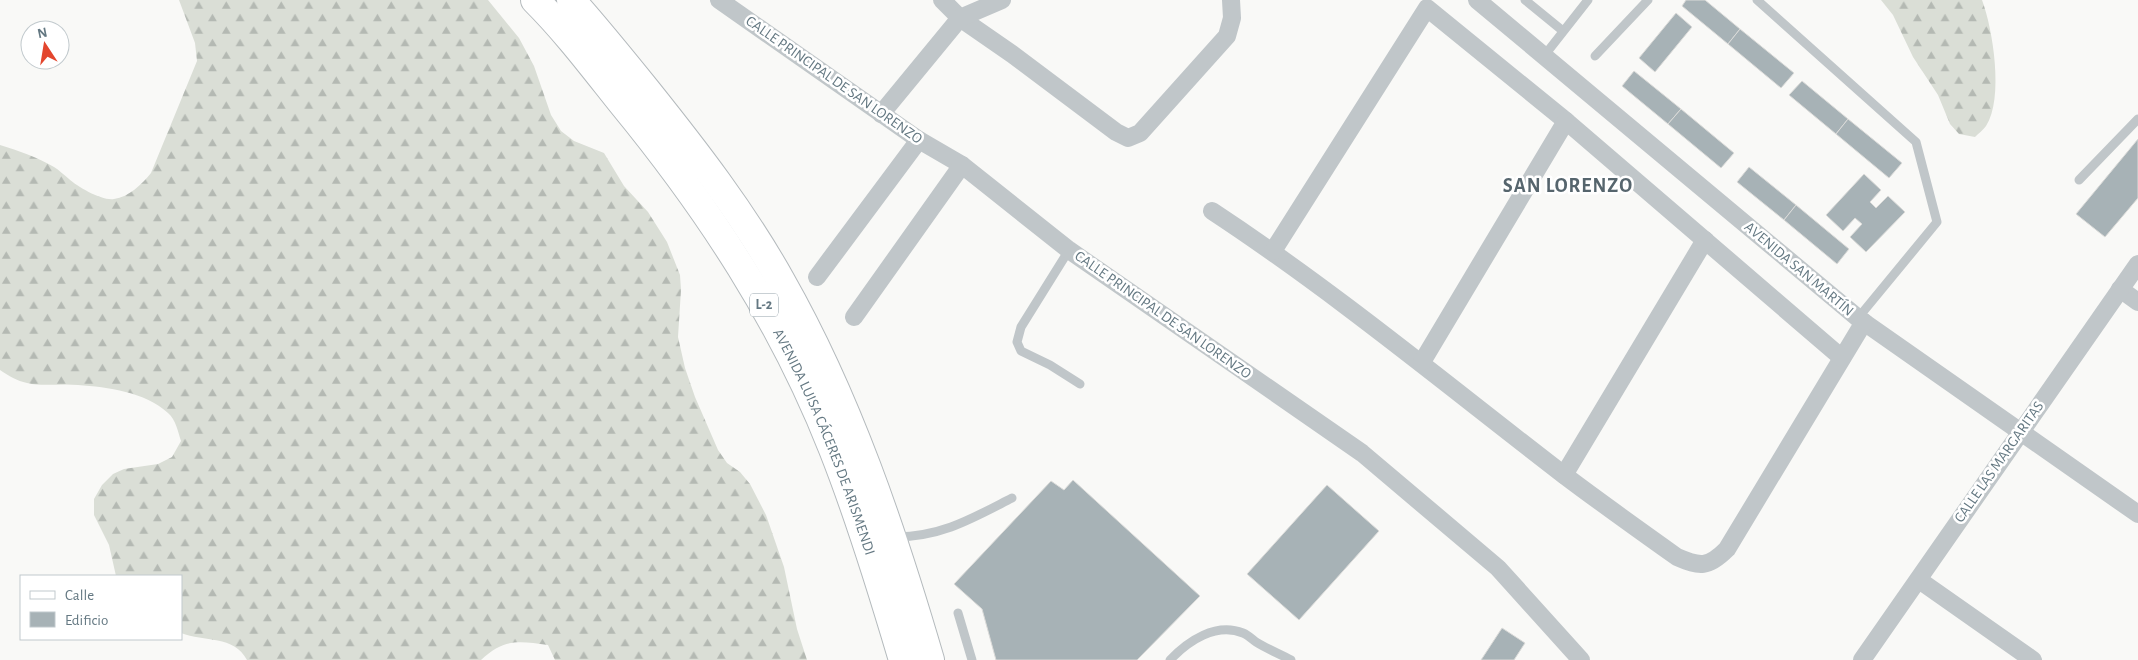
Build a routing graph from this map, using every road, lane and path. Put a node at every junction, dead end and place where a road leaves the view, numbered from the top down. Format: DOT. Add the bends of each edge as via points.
graph roads {
  1 [pos="536,0"];
  2 [pos="571,0"];
  3 [pos="719,0"];
  4 [pos="942,0"];
  5 [pos="1002,0"];
  6 [pos="1231,0"];
  7 [pos="1478,0"];
  8 [pos="1525,0"];
  9 [pos="1588,0"];
  10 [pos="1648,0"];
  11 [pos="1757,0"];
  12 [pos="960,18"];
  13 [pos="1564,31"];
  14 [pos="1544,56"];
  15 [pos="1595,56"];
  16 [pos="881,114"];
  17 [pos="2138,118"];
  18 [pos="1566,121"];
  19 [pos="919,140"];
  20 [pos="962,165"];
  21 [pos="2079,180"];
  22 [pos="1212,211"];
  23 [pos="1705,240"];
  24 [pos="1069,250"];
  25 [pos="1272,251"];
  26 [pos="2138,264"];
  27 [pos="817,277"];
  28 [pos="2120,289"];
  29 [pos="2138,302"];
  30 [pos="854,317"];
  31 [pos="1861,320"];
  32 [pos="1842,358"];
  33 [pos="1422,362"];
  34 [pos="1080,384"];
  35 [pos="2019,432"];
  36 [pos="1564,475"];
  37 [pos="1012,498"];
  38 [pos="2138,514"];
  39 [pos="890,537"];
  40 [pos="1919,580"];
  41 [pos="958,614"];
  42 [pos="903,660"];
  43 [pos="930,660"];
  44 [pos="972,660"];
  45 [pos="1170,660"];
  46 [pos="1291,660"];
  47 [pos="1581,660"];
  48 [pos="1862,660"];
  49 [pos="2032,660"];
  1 -- 42 [label="main road, AVENIDA LUISA CÁCERES DE ARISMENDI / L-2" via="578,47 697,198 758,294 788,350 833,449"];
  2 -- 39 [label="main road, AVENIDA LUISA CÁCERES DE ARISMENDI / L-2" via="712,176 781,281 857,439"];
  3 -- 16 [label="street, CALLE PRINCIPAL DE SAN LORENZO"];
  4 -- 12 [label="street"];
  5 -- 12 [label="street"];
  6 -- 12 [label="street" via="1232,18 1227,36 1140,133 1128,138"];
  7 -- 14 [label="street, AVENIDA SAN MARTÍN"];
  8 -- 13 [label="lane"];
  9 -- 13 [label="lane"];
  10 -- 15 [label="lane"];
  11 -- 31 [label="lane" via="1916,142 1937,222"];
  12 -- 16 [label="street"];
  13 -- 14 [label="lane"];
  14 -- 31 [label="street, AVENIDA SAN MARTÍN"];
  16 -- 19 [label="street, CALLE PRINCIPAL DE SAN LORENZO"];
  17 -- 21 [label="lane"];
  18 -- 23 [label="street"];
  18 -- 25 [label="street" via="1427,8"];
  18 -- 33 [label="street"];
  19 -- 20 [label="street, CALLE PRINCIPAL DE SAN LORENZO"];
  19 -- 27 [label="street"];
  20 -- 24 [label="street, CALLE PRINCIPAL DE SAN LORENZO"];
  20 -- 30 [label="street"];
  22 -- 25 [label="street"];
  23 -- 32 [label="street"];
  23 -- 36 [label="street"];
  24 -- 34 [label="lane" via="1021,327 1016,342 1022,351 1050,364"];
  24 -- 47 [label="street, CALLE PRINCIPAL DE SAN LORENZO" via="1362,453 1498,568"];
  25 -- 33 [label="street"];
  26 -- 28 [label="street, CALLE LAS MARGARITAS"];
  28 -- 29 [label="street"];
  28 -- 35 [label="street, CALLE LAS MARGARITAS"];
  31 -- 32 [label="street"];
  31 -- 35 [label="street, AVENIDA SAN MARTÍN"];
  32 -- 36 [label="street" via="1739,530 1716,560 1704,565 1691,564 1677,557"];
  33 -- 36 [label="street"];
  35 -- 38 [label="street, AVENIDA SAN MARTÍN"];
  35 -- 40 [label="street, CALLE LAS MARGARITAS"];
  37 -- 39 [label="lane" via="958,526 918,536"];
  39 -- 43 [label="main road, AVENIDA LUISA CÁCERES DE ARISMENDI / L-2"];
  40 -- 48 [label="street, CALLE LAS MARGARITAS"];
  40 -- 49 [label="street"];
  41 -- 44 [label="lane"];
  45 -- 46 [label="lane" via="1180,649 1202,635 1222,629 1243,633"];
}
